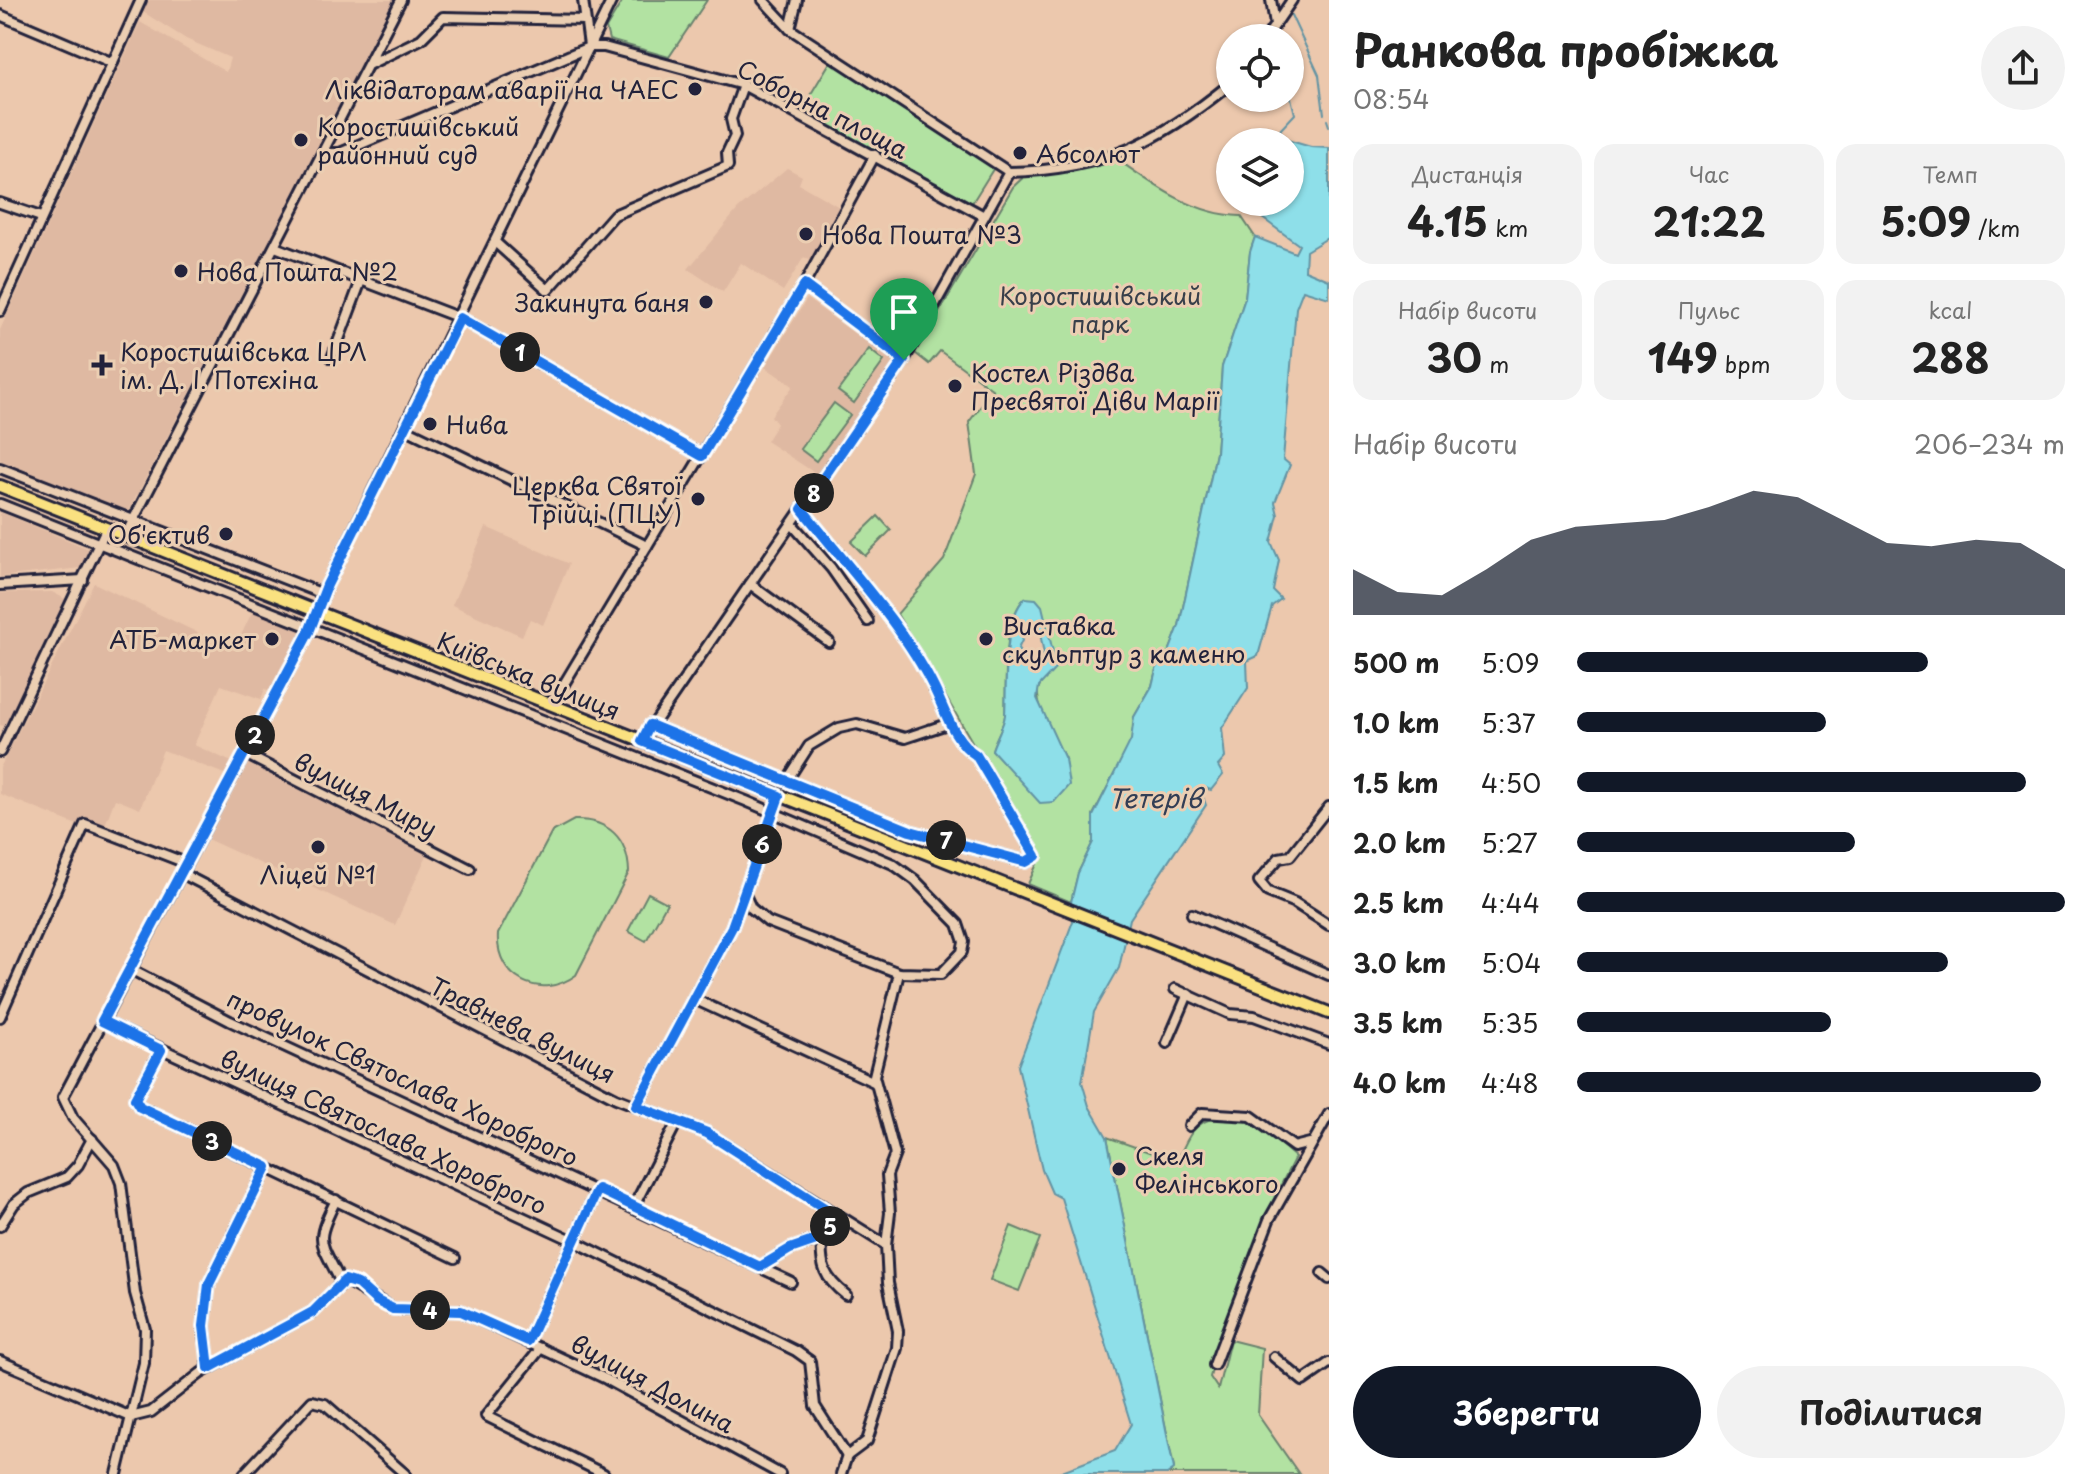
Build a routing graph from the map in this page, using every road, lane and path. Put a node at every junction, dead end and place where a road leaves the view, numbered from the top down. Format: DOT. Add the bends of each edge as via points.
graph roads {
  1 [pos="141,0"];
  2 [pos="401,0"];
  3 [pos="583,0"];
  4 [pos="612,0"];
  5 [pos="763,0"];
  6 [pos="797,0"];
  7 [pos="1271,0"];
  8 [pos="1292,0"];
  9 [pos="0,15"];
  10 [pos="585,20"];
  11 [pos="1275,24"];
  12 [pos="790,29"];
  13 [pos="589,47"];
  14 [pos="113,63"];
  15 [pos="369,64"];
  16 [pos="743,85"];
  17 [pos="1216,94"];
  18 [pos="324,153"];
  19 [pos="875,155"];
  20 [pos="1009,172"];
  21 [pos="0,203"];
  22 [pos="984,216"];
  23 [pos="41,217"];
  24 [pos="496,243"];
  25 [pos="275,247"];
  26 [pos="362,278"];
  27 [pos="804,285"];
  28 [pos="0,311"];
  29 [pos="460,318"];
  30 [pos="332,358"];
  31 [pos="904,360"];
  32 [pos="404,428"];
  33 [pos="702,456"];
  34 [pos="0,468"];
  35 [pos="0,486"];
  36 [pos="0,504"];
  37 [pos="802,509"];
  38 [pos="133,521"];
  39 [pos="792,524"];
  40 [pos="106,529"];
  41 [pos="125,536"];
  42 [pos="99,544"];
  43 [pos="647,546"];
  44 [pos="83,580"];
  45 [pos="750,584"];
  46 [pos="0,585"];
  47 [pos="323,594"];
  48 [pos="316,612"];
  49 [pos="868,621"];
  50 [pos="310,629"];
  51 [pos="829,642"];
  52 [pos="564,684"];
  53 [pos="950,723"];
  54 [pos="650,725"];
  55 [pos="642,741"];
  56 [pos="0,752"];
  57 [pos="245,754"];
  58 [pos="786,782"];
  59 [pos="779,796"];
  60 [pos="1329,807"];
  61 [pos="773,814"];
  62 [pos="186,863"];
  63 [pos="470,869"];
  64 [pos="181,873"];
  65 [pos="745,895"];
  66 [pos="1192,914"];
  67 [pos="1329,925"];
  68 [pos="130,969"];
  69 [pos="899,973"];
  70 [pos="1329,975"];
  71 [pos="1175,989"];
  72 [pos="1188,994"];
  73 [pos="694,999"];
  74 [pos="1329,1013"];
  75 [pos="0,1017"];
  76 [pos="102,1021"];
  77 [pos="1167,1043"];
  78 [pos="1329,1044"];
  79 [pos="161,1050"];
  80 [pos="874,1082"];
  81 [pos="636,1106"];
  82 [pos="1329,1114"];
  83 [pos="677,1122"];
  84 [pos="1189,1126"];
  85 [pos="92,1139"];
  86 [pos="1310,1143"];
  87 [pos="267,1167"];
  88 [pos="598,1189"];
  89 [pos="336,1200"];
  90 [pos="634,1206"];
  91 [pos="837,1216"];
  92 [pos="0,1226"];
  93 [pos="822,1238"];
  94 [pos="572,1240"];
  95 [pos="886,1245"];
  96 [pos="455,1258"];
  97 [pos="760,1267"];
  98 [pos="791,1282"];
  99 [pos="341,1283"];
  100 [pos="846,1295"];
  101 [pos="528,1341"];
  102 [pos="541,1348"];
  103 [pos="1274,1357"];
  104 [pos="0,1361"];
  105 [pos="1329,1363"];
  106 [pos="1214,1365"];
  107 [pos="209,1368"];
  108 [pos="131,1417"];
  109 [pos="847,1456"];
  110 [pos="117,1474"];
  111 [pos="244,1474"];
  112 [pos="405,1474"];
  113 [pos="604,1474"];
  114 [pos="780,1474"];
  115 [pos="841,1474"];
  1 -- 14 [label="street"];
  2 -- 15 [label="street"];
  3 -- 10 [label="street"];
  4 -- 13 [label="street"];
  5 -- 12 [label="street, Соборна площа"];
  6 -- 12 [label="street"];
  7 -- 11 [label="street"];
  8 -- 11 [label="street"];
  9 -- 14 [label="street"];
  10 -- 13 [label="street"];
  10 -- 15 [label="street" via="443,17 421,39"];
  12 -- 20 [label="street, Соборна площа"];
  13 -- 16 [label="street, Соборна площа"];
  13 -- 18 [label="street" via="340,153"];
  13 -- 24 [label="street"];
  14 -- 23 [label="street"];
  15 -- 18 [label="street"];
  16 -- 19 [label="street, Соборна площа"];
  16 -- 24 [label="street" via="731,119 735,136 728,166 614,215 548,290"];
  17 -- 20 [label="street" via="1159,135 1114,157 1061,171"];
  18 -- 25 [label="street"];
  19 -- 22 [label="street, Соборна площа"];
  19 -- 27 [label="street"];
  20 -- 22 [label="street"];
  21 -- 23 [label="street"];
  22 -- 31 [label="street"];
  23 -- 28 [label="street"];
  24 -- 29 [label="street"];
  25 -- 26 [label="street"];
  25 -- 38 [label="street"];
  26 -- 29 [label="street"];
  26 -- 30 [label="street"];
  27 -- 31 [label="street"];
  27 -- 33 [label="street"];
  29 -- 32 [label="street"];
  29 -- 33 [label="street"];
  31 -- 37 [label="street"];
  32 -- 43 [label="street"];
  32 -- 47 [label="street"];
  33 -- 43 [label="street"];
  34 -- 38 [label="street"];
  35 -- 40 [label="main road, Київська вулиця"];
  36 -- 42 [label="street, Київська вулиця"];
  37 -- 39 [label="street"];
  37 -- 53 [label="street" via="917,660"];
  38 -- 41 [label="street"];
  38 -- 47 [label="street"];
  39 -- 45 [label="street"];
  39 -- 49 [label="street"];
  40 -- 41 [label="main road, Київська вулиця"];
  40 -- 42 [label="street"];
  41 -- 48 [label="main road, Київська вулиця"];
  42 -- 44 [label="street"];
  42 -- 50 [label="street, Київська вулиця"];
  43 -- 52 [label="street"];
  44 -- 46 [label="street"];
  44 -- 56 [label="street"];
  45 -- 51 [label="street"];
  45 -- 54 [label="street"];
  47 -- 48 [label="street"];
  48 -- 50 [label="street"];
  48 -- 55 [label="main road, Київська вулиця"];
  50 -- 57 [label="street"];
  50 -- 61 [label="street, Київська вулиця"];
  53 -- 58 [label="street" via="905,738 857,724 839,728 809,746"];
  53 -- 58 [label="street, Київська вулиця" via="976,755 1036,856 1026,862 910,831"];
  54 -- 55 [label="street"];
  54 -- 58 [label="street, Київська вулиця"];
  55 -- 59 [label="main road, Київська вулиця"];
  57 -- 62 [label="street"];
  57 -- 63 [label="street, вулиця Миру"];
  59 -- 61 [label="street"];
  59 -- 74 [label="main road, Київська вулиця"];
  60 -- 67 [label="street" via="1290,856 1279,858 1259,881 1268,892"];
  61 -- 65 [label="street"];
  61 -- 69 [label="street, Київська вулиця" via="893,864 958,924 962,952 941,974"];
  62 -- 64 [label="street"];
  62 -- 75 [label="street" via="85,824"];
  64 -- 68 [label="street"];
  64 -- 81 [label="street, Травнева вулиця"];
  65 -- 69 [label="street" via="768,922"];
  65 -- 73 [label="street"];
  66 -- 70 [label="street"];
  68 -- 76 [label="street"];
  68 -- 88 [label="street, провулок Святослава Хороброго" via="230,1021"];
  69 -- 80 [label="street"];
  71 -- 72 [label="street"];
  72 -- 77 [label="street"];
  72 -- 78 [label="street" via="1230,1014 1254,1016"];
  73 -- 80 [label="street"];
  73 -- 81 [label="street"];
  76 -- 79 [label="street, вулиця Святослава Хороброго"];
  76 -- 85 [label="street" via="63,1097"];
  79 -- 87 [label="street" via="135,1099 140,1107"];
  79 -- 94 [label="street, вулиця Святослава Хороброго"];
  80 -- 95 [label="street" via="895,1154 887,1175"];
  81 -- 83 [label="street, Травнева вулиця"];
  82 -- 86 [label="street"];
  83 -- 90 [label="street"];
  83 -- 91 [label="street, Травнева вулиця" via="707,1133"];
  84 -- 86 [label="street" via="1202,1113 1251,1116 1294,1147"];
  85 -- 92 [label="street" via="67,1177 28,1193"];
  85 -- 108 [label="street" via="114,1165 121,1183 135,1293 145,1329 144,1363"];
  86 -- 106 [label="street" via="1269,1220"];
  87 -- 89 [label="street"];
  87 -- 107 [label="street" via="209,1284 204,1326"];
  88 -- 90 [label="street, провулок Святослава Хороброго"];
  88 -- 94 [label="street"];
  89 -- 96 [label="street"];
  89 -- 99 [label="street" via="320,1234"];
  90 -- 97 [label="street, провулок Святослава Хороброго"];
  91 -- 93 [label="street"];
  91 -- 95 [label="street, Травнева вулиця"];
  93 -- 97 [label="street"];
  93 -- 100 [label="street" via="824,1272"];
  94 -- 101 [label="street"];
  94 -- 109 [label="street, вулиця Святослава Хороброго" via="810,1361 815,1406"];
  95 -- 109 [label="street" via="897,1348 867,1441"];
  97 -- 98 [label="street, провулок Святослава Хороброго"];
  99 -- 101 [label="street, вулиця Долина" via="358,1284 393,1309 461,1311"];
  99 -- 107 [label="street" via="313,1312"];
  101 -- 102 [label="street, вулиця Долина"];
  102 -- 113 [label="street" via="486,1416"];
  102 -- 114 [label="street, вулиця Долина"];
  103 -- 105 [label="street" via="1303,1381"];
  104 -- 108 [label="street"];
  107 -- 108 [label="street" via="151,1412"];
  108 -- 110 [label="street"];
  109 -- 115 [label="street"];
  111 -- 112 [label="street" via="312,1401 325,1404"];
}
